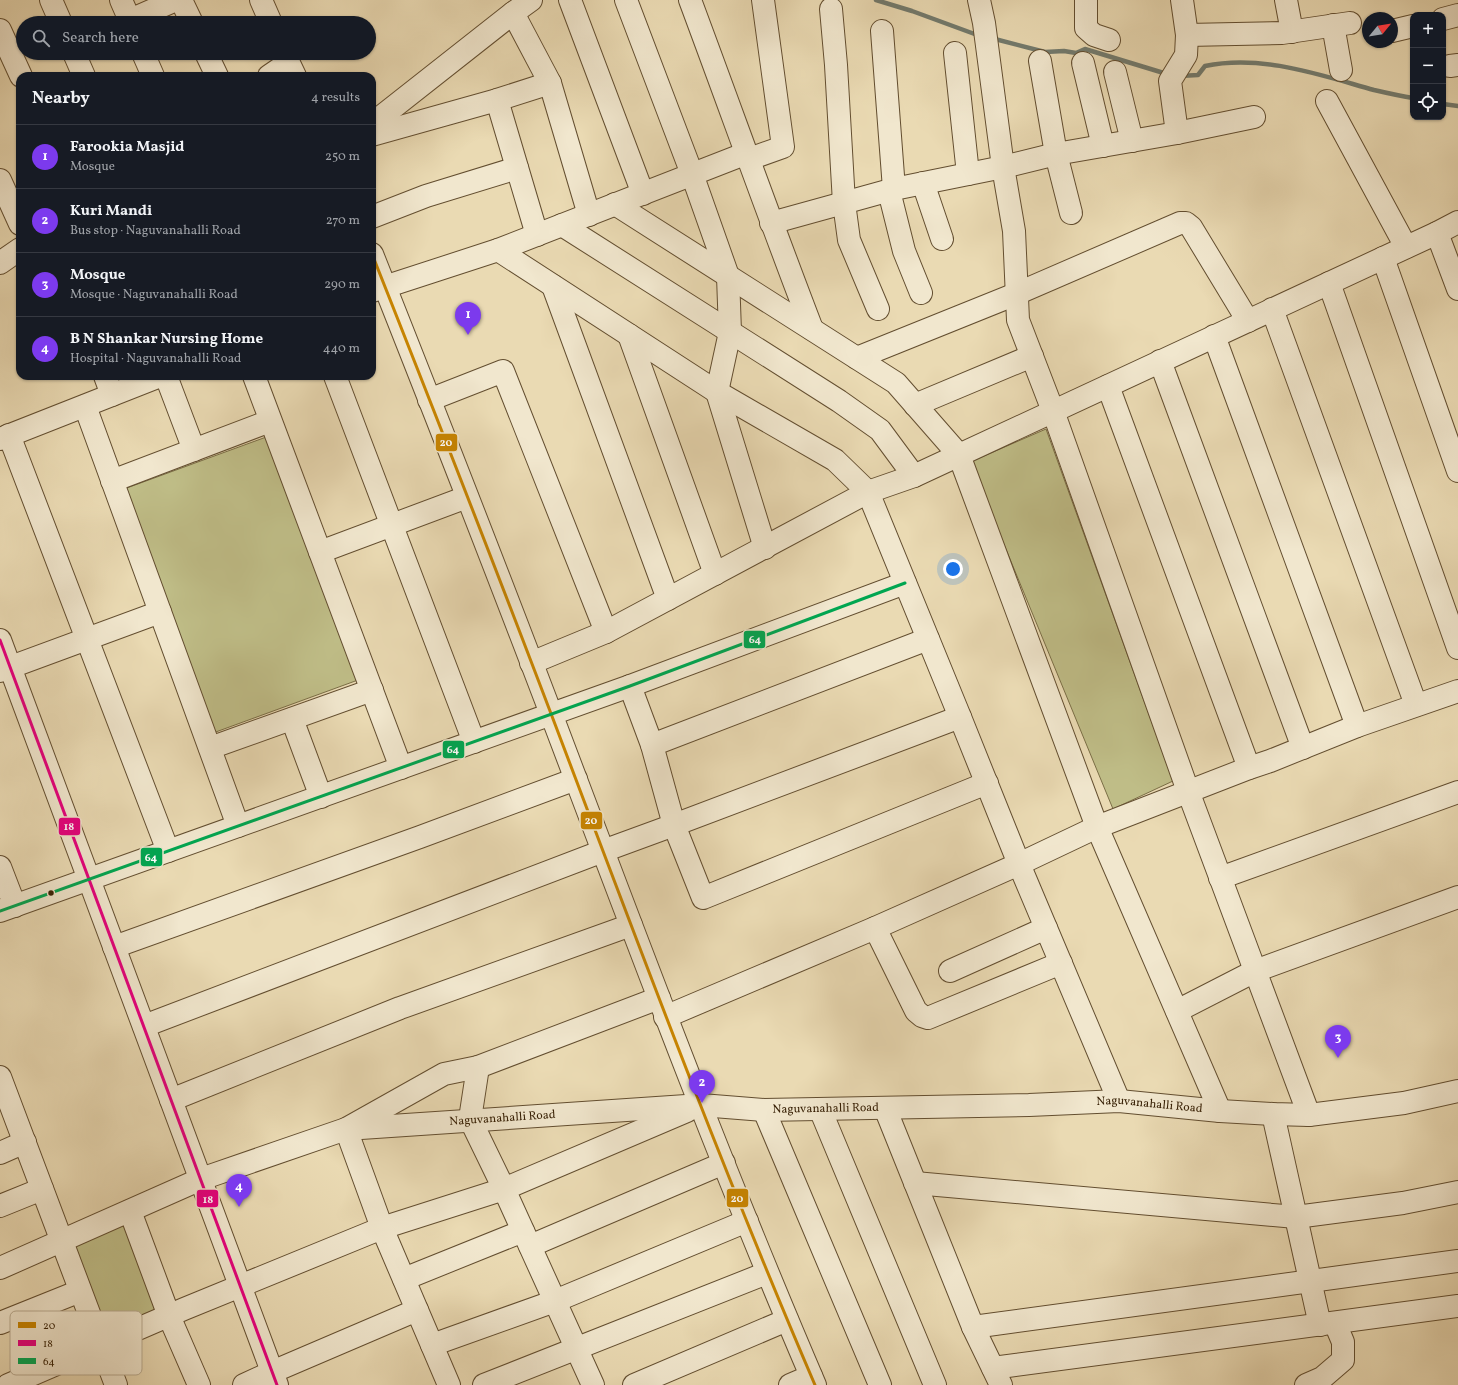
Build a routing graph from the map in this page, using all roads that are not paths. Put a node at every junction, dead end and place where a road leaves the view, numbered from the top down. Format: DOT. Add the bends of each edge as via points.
graph roads {
  1 [pos="51,0"];
  2 [pos="121,0"];
  3 [pos="176,0"];
  4 [pos="181,0"];
  5 [pos="261,0"];
  6 [pos="531,0"];
  7 [pos="570,0"];
  8 [pos="626,0"];
  9 [pos="690,0"];
  10 [pos="763,0"];
  11 [pos="979,0"];
  12 [pos="1086,0"];
  13 [pos="1182,0"];
  14 [pos="1286,0"];
  15 [pos="831,9"];
  16 [pos="513,13"];
  17 [pos="1458,15"];
  18 [pos="58,16"];
  19 [pos="128,16"];
  20 [pos="143,16"];
  21 [pos="189,16"];
  22 [pos="268,16"];
  23 [pos="1446,18"];
  24 [pos="1410,27"];
  25 [pos="0,30"];
  26 [pos="1398,30"];
  27 [pos="882,31"];
  28 [pos="1292,32"];
  29 [pos="1109,40"];
  30 [pos="1186,45"];
  31 [pos="955,52"];
  32 [pos="77,60"];
  33 [pos="146,60"];
  34 [pos="209,60"];
  35 [pos="1040,60"];
  36 [pos="1083,63"];
  37 [pos="289,64"];
  38 [pos="1341,70"];
  39 [pos="19,72"];
  40 [pos="82,72"];
  41 [pos="151,72"];
  42 [pos="215,72"];
  43 [pos="276,72"];
  44 [pos="1115,72"];
  45 [pos="550,83"];
  46 [pos="497,100"];
  47 [pos="1327,101"];
  48 [pos="1254,117"];
  49 [pos="376,121"];
  50 [pos="1177,133"];
  51 [pos="376,134"];
  52 [pos="1132,141"];
  53 [pos="1103,146"];
  54 [pos="1056,154"];
  55 [pos="748,156"];
  56 [pos="1003,167"];
  57 [pos="517,168"];
  58 [pos="692,174"];
  59 [pos="968,174"];
  60 [pos="0,180"];
  61 [pos="923,183"];
  62 [pos="891,190"];
  63 [pos="643,194"];
  64 [pos="615,204"];
  65 [pos="844,204"];
  66 [pos="1071,213"];
  67 [pos="16,215"];
  68 [pos="376,215"];
  69 [pos="589,215"];
  70 [pos="1458,222"];
  71 [pos="771,223"];
  72 [pos="562,225"];
  73 [pos="1437,233"];
  74 [pos="537,235"];
  75 [pos="942,239"];
  76 [pos="1406,247"];
  77 [pos="498,250"];
  78 [pos="16,252"];
  79 [pos="1383,258"];
  80 [pos="0,263"];
  81 [pos="728,276"];
  82 [pos="376,277"];
  83 [pos="1329,283"];
  84 [pos="553,286"];
  85 [pos="378,289"];
  86 [pos="1458,289"];
  87 [pos="921,293"];
  88 [pos="1016,294"];
  89 [pos="878,309"];
  90 [pos="1272,310"];
  91 [pos="1248,321"];
  92 [pos="812,329"];
  93 [pos="730,332"];
  94 [pos="629,335"];
  95 [pos="1214,336"];
  96 [pos="1032,356"];
  97 [pos="857,358"];
  98 [pos="1160,362"];
  99 [pos="140,380"];
  100 [pos="168,380"];
  101 [pos="255,380"];
  102 [pos="337,380"];
  103 [pos="109,386"];
  104 [pos="1108,386"];
  105 [pos="717,392"];
  106 [pos="429,400"];
  107 [pos="915,405"];
  108 [pos="85,406"];
  109 [pos="1053,411"];
  110 [pos="270,421"];
  111 [pos="5,437"];
  112 [pos="194,450"];
  113 [pos="959,455"];
  114 [pos="1458,471"];
  115 [pos="914,476"];
  116 [pos="112,481"];
  117 [pos="868,492"];
  118 [pos="467,498"];
  119 [pos="392,525"];
  120 [pos="766,548"];
  121 [pos="320,552"];
  122 [pos="715,574"];
  123 [pos="905,583"];
  124 [pos="668,599"];
  125 [pos="160,612"];
  126 [pos="606,632"];
  127 [pos="87,639"];
  128 [pos="928,639"];
  129 [pos="0,640"];
  130 [pos="1458,648"];
  131 [pos="531,663"];
  132 [pos="5,670"];
  133 [pos="630,686"];
  134 [pos="372,690"];
  135 [pos="1458,691"];
  136 [pos="1416,705"];
  137 [pos="552,714"];
  138 [pos="960,717"];
  139 [pos="292,719"];
  140 [pos="1357,726"];
  141 [pos="474,742"];
  142 [pos="652,745"];
  143 [pos="210,748"];
  144 [pos="1303,748"];
  145 [pos="401,768"];
  146 [pos="1249,768"];
  147 [pos="576,779"];
  148 [pos="987,783"];
  149 [pos="1188,791"];
  150 [pos="1458,792"];
  151 [pos="321,797"];
  152 [pos="238,826"];
  153 [pos="674,826"];
  154 [pos="1097,827"];
  155 [pos="168,851"];
  156 [pos="603,851"];
  157 [pos="1019,864"];
  158 [pos="0,867"];
  159 [pos="1220,878"];
  160 [pos="89,879"];
  161 [pos="1458,897"];
  162 [pos="7,909"];
  163 [pos="631,925"];
  164 [pos="875,928"];
  165 [pos="1046,928"];
  166 [pos="114,947"];
  167 [pos="1061,963"];
  168 [pos="950,970"];
  169 [pos="1255,971"];
  170 [pos="662,1008"];
  171 [pos="1177,1011"];
  172 [pos="144,1026"];
  173 [pos="478,1067"];
  174 [pos="1,1085"];
  175 [pos="1458,1091"];
  176 [pos="171,1100"];
  177 [pos="1119,1101"];
  178 [pos="700,1105"];
  179 [pos="885,1108"];
  180 [pos="820,1109"];
  181 [pos="764,1110"];
  182 [pos="1220,1111"];
  183 [pos="1273,1114"];
  184 [pos="1309,1115"];
  185 [pos="470,1119"];
  186 [pos="346,1129"];
  187 [pos="25,1142"];
  188 [pos="0,1154"];
  189 [pos="724,1163"];
  190 [pos="201,1179"];
  191 [pos="915,1183"];
  192 [pos="42,1189"];
  193 [pos="504,1189"];
  194 [pos="1458,1192"];
  195 [pos="0,1206"];
  196 [pos="130,1211"];
  197 [pos="1296,1217"];
  198 [pos="747,1221"];
  199 [pos="382,1228"];
  200 [pos="526,1239"];
  201 [pos="61,1242"];
  202 [pos="1458,1261"];
  203 [pos="0,1268"];
  204 [pos="767,1273"];
  205 [pos="404,1278"];
  206 [pos="1310,1281"];
  207 [pos="240,1286"];
  208 [pos="80,1291"];
  209 [pos="555,1301"];
  210 [pos="1458,1307"];
  211 [pos="417,1310"];
  212 [pos="30,1311"];
  213 [pos="88,1311"];
  214 [pos="168,1316"];
  215 [pos="10,1319"];
  216 [pos="787,1320"];
  217 [pos="0,1323"];
  218 [pos="1327,1324"];
  219 [pos="142,1327"];
  220 [pos="972,1327"];
  221 [pos="432,1345"];
  222 [pos="576,1348"];
  223 [pos="32,1375"];
  224 [pos="112,1375"];
  225 [pos="997,1377"];
  226 [pos="274,1378"];
  227 [pos="813,1380"];
  228 [pos="9,1385"];
  229 [pos="116,1385"];
  230 [pos="199,1385"];
  231 [pos="244,1385"];
  232 [pos="447,1385"];
  233 [pos="484,1385"];
  234 [pos="593,1385"];
  235 [pos="634,1385"];
  236 [pos="790,1385"];
  237 [pos="880,1385"];
  238 [pos="934,1385"];
  239 [pos="1306,1385"];
  1 -- 18 [label="street"];
  2 -- 19 [label="street"];
  3 -- 20 [label="street"];
  4 -- 21 [label="street"];
  5 -- 22 [label="street"];
  6 -- 16 [label="street"];
  7 -- 63 [label="street"];
  8 -- 58 [label="street"];
  9 -- 55 [label="street"];
  10 -- 55 [label="street" via="783,147"];
  11 -- 56 [label="street" via="990,62"];
  12 -- 29 [label="street" via="1086,28 1094,35"];
  13 -- 30 [label="street"];
  14 -- 28 [label="street"];
  15 -- 65 [label="street"];
  16 -- 45 [label="street"];
  16 -- 49 [label="street"];
  17 -- 23 [label="street"];
  24 -- 26 [label="street"];
  25 -- 39 [label="street"];
  27 -- 62 [label="street"];
  28 -- 30 [label="street"];
  28 -- 38 [label="street" via="1342,24"];
  30 -- 50 [label="street" via="1170,81"];
  31 -- 59 [label="street"];
  32 -- 40 [label="street"];
  33 -- 41 [label="street"];
  34 -- 42 [label="street"];
  35 -- 54 [label="street"];
  36 -- 53 [label="street"];
  37 -- 43 [label="street"];
  44 -- 52 [label="street"];
  45 -- 46 [label="street"];
  45 -- 69 [label="street"];
  46 -- 51 [label="street"];
  46 -- 57 [label="street"];
  47 -- 76 [label="street"];
  48 -- 50 [label="street"];
  50 -- 52 [label="street"];
  52 -- 53 [label="street"];
  53 -- 54 [label="street"];
  54 -- 56 [label="street"];
  54 -- 66 [label="street"];
  55 -- 58 [label="street"];
  55 -- 71 [label="street"];
  56 -- 59 [label="street"];
  56 -- 88 [label="street" via="1014,231"];
  57 -- 68 [label="street" via="426,196"];
  57 -- 74 [label="street"];
  58 -- 63 [label="street"];
  58 -- 81 [label="street"];
  59 -- 61 [label="street"];
  60 -- 67 [label="street"];
  61 -- 62 [label="street"];
  61 -- 75 [label="street"];
  62 -- 65 [label="street"];
  62 -- 87 [label="street" via="904,251"];
  63 -- 64 [label="street"];
  64 -- 69 [label="street"];
  64 -- 81 [label="street"];
  65 -- 71 [label="street"];
  65 -- 89 [label="street" via="849,240"];
  69 -- 72 [label="street"];
  70 -- 73 [label="street"];
  71 -- 92 [label="street"];
  72 -- 74 [label="street"];
  72 -- 93 [label="street"];
  73 -- 76 [label="street"];
  73 -- 86 [label="street"];
  74 -- 77 [label="street"];
  76 -- 79 [label="street"];
  77 -- 84 [label="street"];
  77 -- 85 [label="street"];
  78 -- 80 [label="street"];
  79 -- 83 [label="street"];
  79 -- 114 [label="street"];
  81 -- 92 [label="street"];
  81 -- 93 [label="street"];
  82 -- 85 [label="street"];
  83 -- 90 [label="street"];
  83 -- 130 [label="street"];
  84 -- 94 [label="street"];
  84 -- 124 [label="street"];
  85 -- 106 [label="street"];
  88 -- 91 [label="street" via="1180,223 1186,223 1191,227"];
  88 -- 96 [label="street" via="1018,320"];
  88 -- 97 [label="street"];
  90 -- 91 [label="street"];
  90 -- 136 [label="street"];
  91 -- 95 [label="street"];
  92 -- 97 [label="street"];
  93 -- 105 [label="street"];
  93 -- 115 [label="street" via="880,430"];
  94 -- 105 [label="street"];
  94 -- 122 [label="street"];
  95 -- 98 [label="street"];
  95 -- 140 [label="street"];
  96 -- 107 [label="street"];
  96 -- 109 [label="street"];
  97 -- 107 [label="street" via="896,383"];
  98 -- 104 [label="street"];
  98 -- 144 [label="street"];
  99 -- 103 [label="street"];
  100 -- 112 [label="street"];
  101 -- 110 [label="street"];
  102 -- 119 [label="street"];
  103 -- 108 [label="street"];
  104 -- 109 [label="street"];
  104 -- 146 [label="street"];
  105 -- 117 [label="street" via="835,460"];
  105 -- 120 [label="street"];
  106 -- 118 [label="street"];
  106 -- 126 [label="street" via="503,371"];
  107 -- 113 [label="street"];
  108 -- 111 [label="street"];
  108 -- 116 [label="street"];
  109 -- 113 [label="street"];
  109 -- 149 [label="street"];
  110 -- 112 [label="street"];
  110 -- 121 [label="street"];
  111 -- 127 [label="street"];
  112 -- 116 [label="street"];
  113 -- 115 [label="street"];
  113 -- 154 [label="street"];
  115 -- 117 [label="street"];
  116 -- 125 [label="street"];
  117 -- 120 [label="street"];
  117 -- 123 [label="street"];
  118 -- 119 [label="street"];
  118 -- 131 [label="street"];
  119 -- 121 [label="street"];
  119 -- 141 [label="street"];
  120 -- 122 [label="street"];
  121 -- 134 [label="street"];
  122 -- 124 [label="street"];
  123 -- 128 [label="street"];
  123 -- 133 [label="street"];
  124 -- 126 [label="street"];
  125 -- 127 [label="street"];
  125 -- 143 [label="street"];
  126 -- 131 [label="street"];
  127 -- 132 [label="street"];
  127 -- 155 [label="street"];
  128 -- 138 [label="street"];
  128 -- 142 [label="street"];
  129 -- 132 [label="street"];
  131 -- 137 [label="street"];
  132 -- 160 [label="street"];
  133 -- 137 [label="street"];
  133 -- 142 [label="street"];
  134 -- 139 [label="street"];
  134 -- 145 [label="street"];
  135 -- 136 [label="street"];
  136 -- 140 [label="street"];
  137 -- 141 [label="street"];
  137 -- 147 [label="street"];
  138 -- 148 [label="street"];
  138 -- 153 [label="street"];
  139 -- 143 [label="street"];
  139 -- 151 [label="street"];
  140 -- 144 [label="street"];
  141 -- 145 [label="street"];
  142 -- 153 [label="street"];
  143 -- 152 [label="street"];
  144 -- 146 [label="street"];
  145 -- 151 [label="street"];
  146 -- 149 [label="street"];
  147 -- 156 [label="street"];
  147 -- 166 [label="street"];
  148 -- 153 [label="street" via="703,898"];
  148 -- 157 [label="street"];
  149 -- 154 [label="street"];
  149 -- 159 [label="street"];
  150 -- 159 [label="street"];
  151 -- 152 [label="street"];
  152 -- 155 [label="street"];
  153 -- 156 [label="street"];
  154 -- 157 [label="street"];
  154 -- 171 [label="street"];
  155 -- 160 [label="street"];
  156 -- 163 [label="street"];
  156 -- 172 [label="street"];
  157 -- 164 [label="street"];
  157 -- 165 [label="street"];
  158 -- 162 [label="street"];
  159 -- 169 [label="street"];
  160 -- 162 [label="street"];
  160 -- 166 [label="street"];
  161 -- 169 [label="street"];
  163 -- 170 [label="street"];
  163 -- 176 [label="street" via="400,1008"];
  164 -- 167 [label="street" via="916,1011 928,1018"];
  164 -- 170 [label="street"];
  165 -- 167 [label="street"];
  165 -- 168 [label="street"];
  166 -- 172 [label="street"];
  167 -- 177 [label="street"];
  169 -- 171 [label="street"];
  169 -- 184 [label="street"];
  170 -- 173 [label="street"];
  170 -- 178 [label="street"];
  171 -- 182 [label="street"];
  172 -- 176 [label="street"];
  173 -- 185 [label="street"];
  173 -- 186 [label="street" via="444,1074"];
  174 -- 187 [label="street"];
  175 -- 184 [label="street, Naguvanahalli Road" via="1404,1103"];
  176 -- 190 [label="street"];
  177 -- 179 [label="street, Naguvanahalli Road"];
  177 -- 182 [label="street, Naguvanahalli Road"];
  178 -- 181 [label="street, Naguvanahalli Road"];
  178 -- 185 [label="street, Naguvanahalli Road"];
  178 -- 189 [label="street"];
  178 -- 193 [label="street"];
  179 -- 180 [label="street, Naguvanahalli Road"];
  179 -- 191 [label="street"];
  180 -- 181 [label="street, Naguvanahalli Road"];
  180 -- 238 [label="street"];
  181 -- 237 [label="street"];
  182 -- 183 [label="street, Naguvanahalli Road"];
  183 -- 184 [label="street, Naguvanahalli Road"];
  183 -- 197 [label="street"];
  185 -- 186 [label="street, Naguvanahalli Road"];
  185 -- 193 [label="street"];
  186 -- 190 [label="street, Naguvanahalli Road"];
  186 -- 199 [label="street"];
  187 -- 188 [label="street"];
  187 -- 192 [label="street"];
  189 -- 198 [label="street"];
  189 -- 200 [label="street"];
  190 -- 196 [label="street, Naguvanahalli Road"];
  190 -- 207 [label="street"];
  191 -- 197 [label="street"];
  191 -- 220 [label="street"];
  192 -- 195 [label="street"];
  192 -- 201 [label="street"];
  193 -- 199 [label="street"];
  193 -- 200 [label="street"];
  194 -- 197 [label="street" via="1403,1203"];
  196 -- 201 [label="street, Naguvanahalli Road"];
  196 -- 214 [label="street"];
  197 -- 206 [label="street"];
  198 -- 204 [label="street"];
  198 -- 209 [label="street"];
  199 -- 205 [label="street"];
  199 -- 207 [label="street"];
  200 -- 205 [label="street"];
  200 -- 209 [label="street"];
  201 -- 203 [label="street, Naguvanahalli Road"];
  201 -- 208 [label="street"];
  202 -- 206 [label="street"];
  204 -- 216 [label="street"];
  204 -- 222 [label="street"];
  205 -- 211 [label="street"];
  206 -- 218 [label="street"];
  206 -- 220 [label="street"];
  207 -- 214 [label="street"];
  207 -- 226 [label="street"];
  208 -- 212 [label="street"];
  208 -- 213 [label="street"];
  209 -- 221 [label="street"];
  209 -- 222 [label="street"];
  210 -- 218 [label="street"];
  211 -- 221 [label="street"];
  211 -- 226 [label="street"];
  214 -- 219 [label="street"];
  214 -- 230 [label="street"];
  215 -- 217 [label="street"];
  216 -- 227 [label="street"];
  216 -- 235 [label="street"];
  218 -- 225 [label="street"];
  218 -- 239 [label="street" via="1343,1342 1343,1360 1322,1378"];
  220 -- 225 [label="street"];
  221 -- 232 [label="street"];
  222 -- 233 [label="street"];
  222 -- 234 [label="street"];
  223 -- 228 [label="street"];
  224 -- 229 [label="street"];
  226 -- 231 [label="street"];
  227 -- 236 [label="street"];
}
